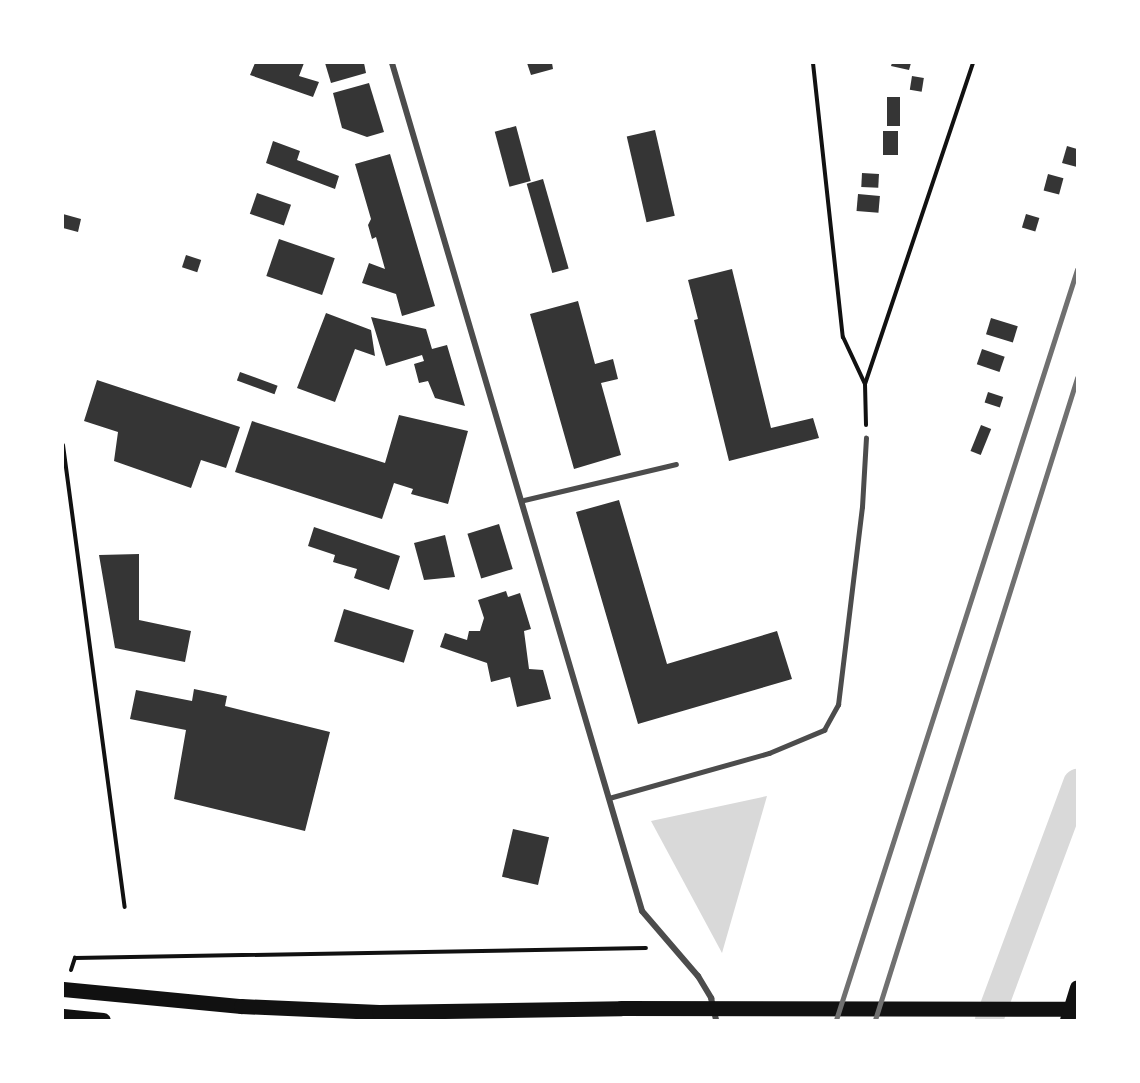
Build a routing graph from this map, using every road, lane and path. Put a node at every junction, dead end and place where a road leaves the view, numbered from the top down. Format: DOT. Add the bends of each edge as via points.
graph roads {
  1 [pos="392,63"];
  2 [pos="813,63"];
  3 [pos="973,63"];
  4 [pos="864,384"];
  5 [pos="866,438"];
  6 [pos="63,445"];
  7 [pos="676,464"];
  8 [pos="524,500"];
  9 [pos="609,798"];
  10 [pos="125,907"];
  11 [pos="646,948"];
  12 [pos="63,969"];
  13 [pos="70,970"];
  14 [pos="81,971"];
  15 [pos="1077,987"];
  16 [pos="63,988"];
  17 [pos="1077,1009"];
  18 [pos="63,1016"];
  19 [pos="103,1020"];
  20 [pos="716,1020"];
  21 [pos="1067,1020"];
  1 -- 8 [label="street"];
  2 -- 4 [label="path" via="843,337"];
  3 -- 4 [label="path"];
  4 -- 5 [label="path"];
  5 -- 9 [label="lane" via="862,507 838,705 824,730 769,753"];
  6 -- 10 [label="path"];
  7 -- 8 [label="lane"];
  8 -- 9 [label="street"];
  9 -- 20 [label="street" via="642,911 698,976 711,998"];
  11 -- 13 [label="path" via="75,958"];
  12 -- 13 [label="path"];
  13 -- 14 [label="path"];
  15 -- 21 [label="main road"];
  16 -- 17 [label="main road" via="241,1006 379,1012"];
  18 -- 19 [label="main road"];
}
